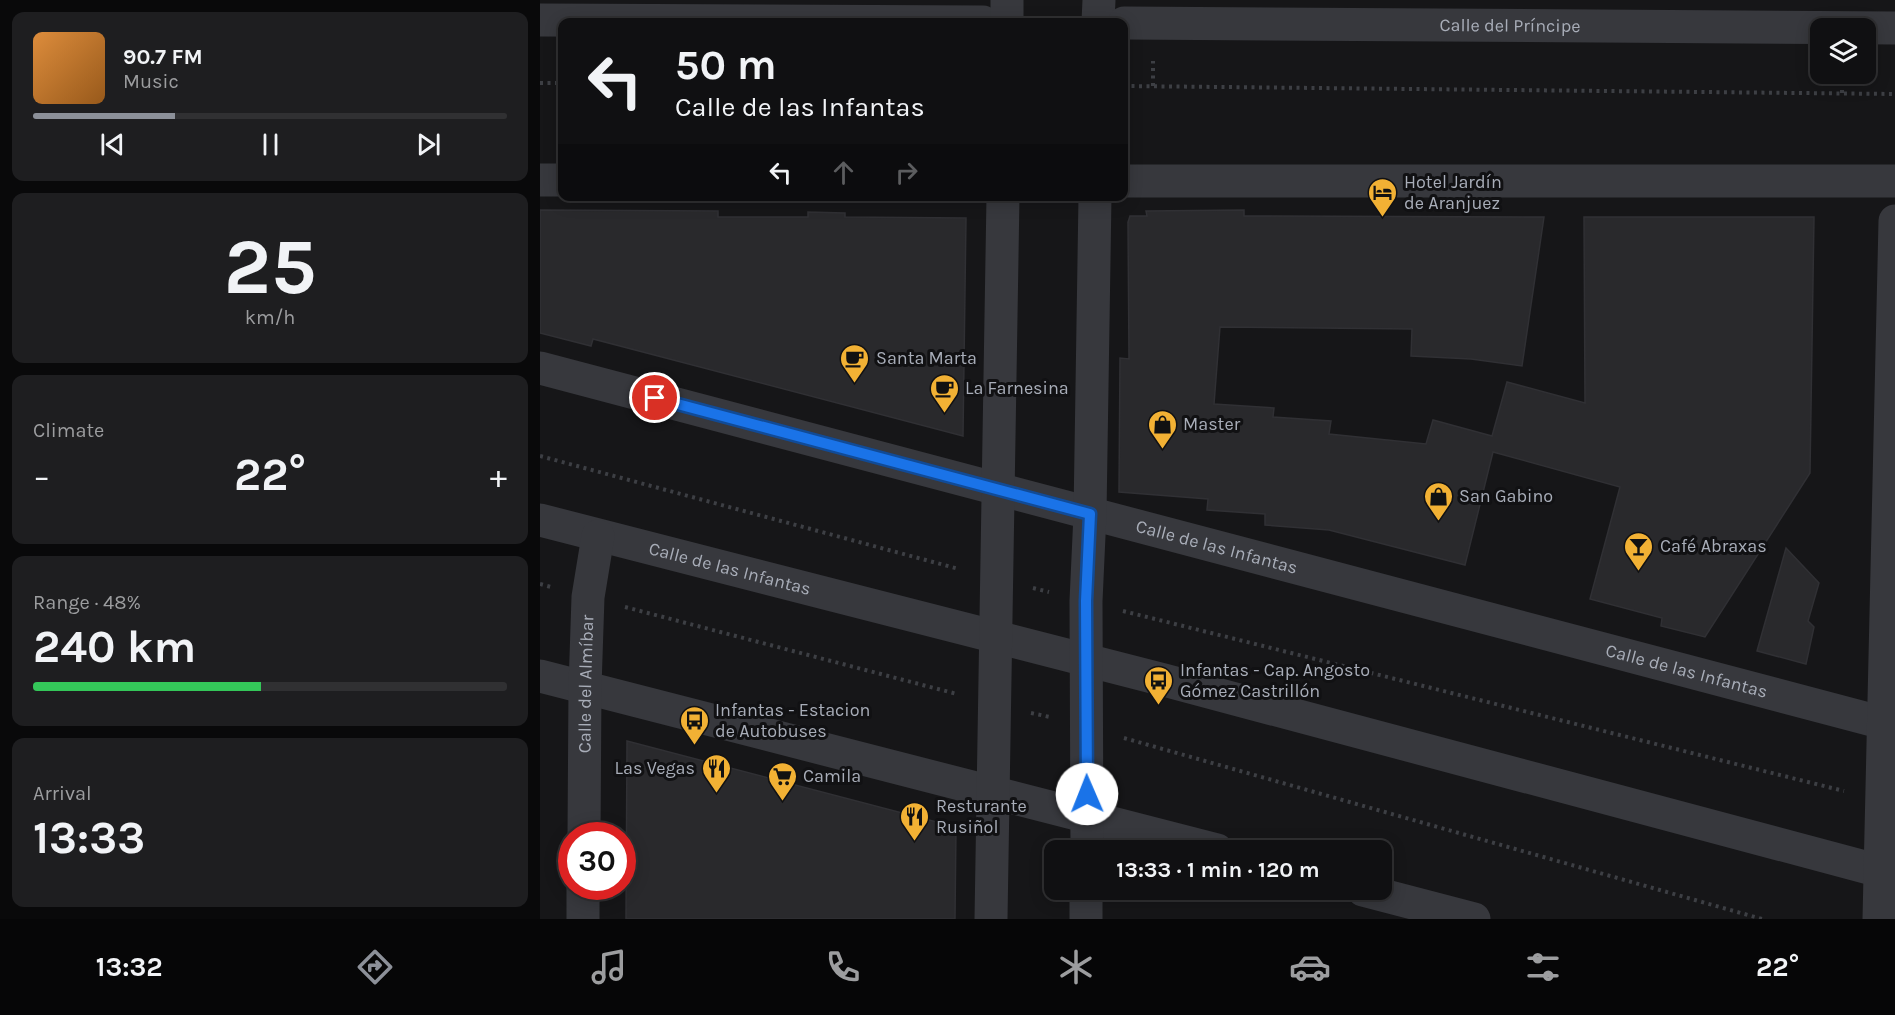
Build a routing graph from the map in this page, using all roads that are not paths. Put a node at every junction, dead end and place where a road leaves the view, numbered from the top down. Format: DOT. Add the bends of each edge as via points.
graph roads {
  1 [pos="1007,0"];
  2 [pos="1099,0"];
  3 [pos="1007,18"];
  4 [pos="1098,18"];
  5 [pos="540,20"];
  6 [pos="558,20"];
  7 [pos="1128,23"];
  8 [pos="1895,28"];
  9 [pos="540,180"];
  10 [pos="558,180"];
  11 [pos="1128,181"];
  12 [pos="1895,181"];
  13 [pos="1003,201"];
  14 [pos="1095,201"];
  15 [pos="1895,221"];
  16 [pos="540,368"];
  17 [pos="998,490"];
  18 [pos="1090,514"];
  19 [pos="540,520"];
  20 [pos="598,536"];
  21 [pos="995,637"];
  22 [pos="1087,660"];
  23 [pos="540,676"];
  24 [pos="585,687"];
  25 [pos="1889,724"];
  26 [pos="993,793"];
  27 [pos="1088,816"];
  28 [pos="584,822"];
  29 [pos="1087,840"];
  30 [pos="1178,840"];
  31 [pos="1887,873"];
  32 [pos="1392,898"];
  33 [pos="583,900"];
  34 [pos="1086,900"];
  35 [pos="583,919"];
  36 [pos="991,919"];
  37 [pos="1086,919"];
  38 [pos="1474,919"];
  39 [pos="1879,919"];
  1 -- 3 [label="street"];
  2 -- 4 [label="street"];
  5 -- 6 [label="street"];
  7 -- 8 [label="street, Calle del Príncipe"];
  9 -- 10 [label="street"];
  11 -- 12 [label="street"];
  13 -- 17 [label="street"];
  14 -- 18 [label="street"];
  15 -- 25 [label="street"];
  16 -- 17 [label="street, Calle de las Infantas"];
  17 -- 18 [label="street, Calle de las Infantas"];
  17 -- 21 [label="street"];
  18 -- 22 [label="street"];
  18 -- 25 [label="street, Calle de las Infantas"];
  19 -- 20 [label="street, Calle de las Infantas"];
  20 -- 21 [label="street, Calle de las Infantas"];
  20 -- 24 [label="street, Calle del Almíbar" via="588,597"];
  21 -- 22 [label="street, Calle de las Infantas"];
  21 -- 26 [label="street"];
  22 -- 27 [label="street"];
  22 -- 31 [label="street, Calle de las Infantas"];
  23 -- 24 [label="street"];
  24 -- 26 [label="street"];
  24 -- 28 [label="street, Calle del Almíbar"];
  25 -- 31 [label="street" via="1882,801"];
  26 -- 27 [label="street"];
  26 -- 36 [label="street"];
  27 -- 29 [label="street"];
  27 -- 30 [label="street"];
  31 -- 39 [label="street"];
  32 -- 38 [label="street"];
  33 -- 35 [label="street"];
  34 -- 37 [label="street"];
}
